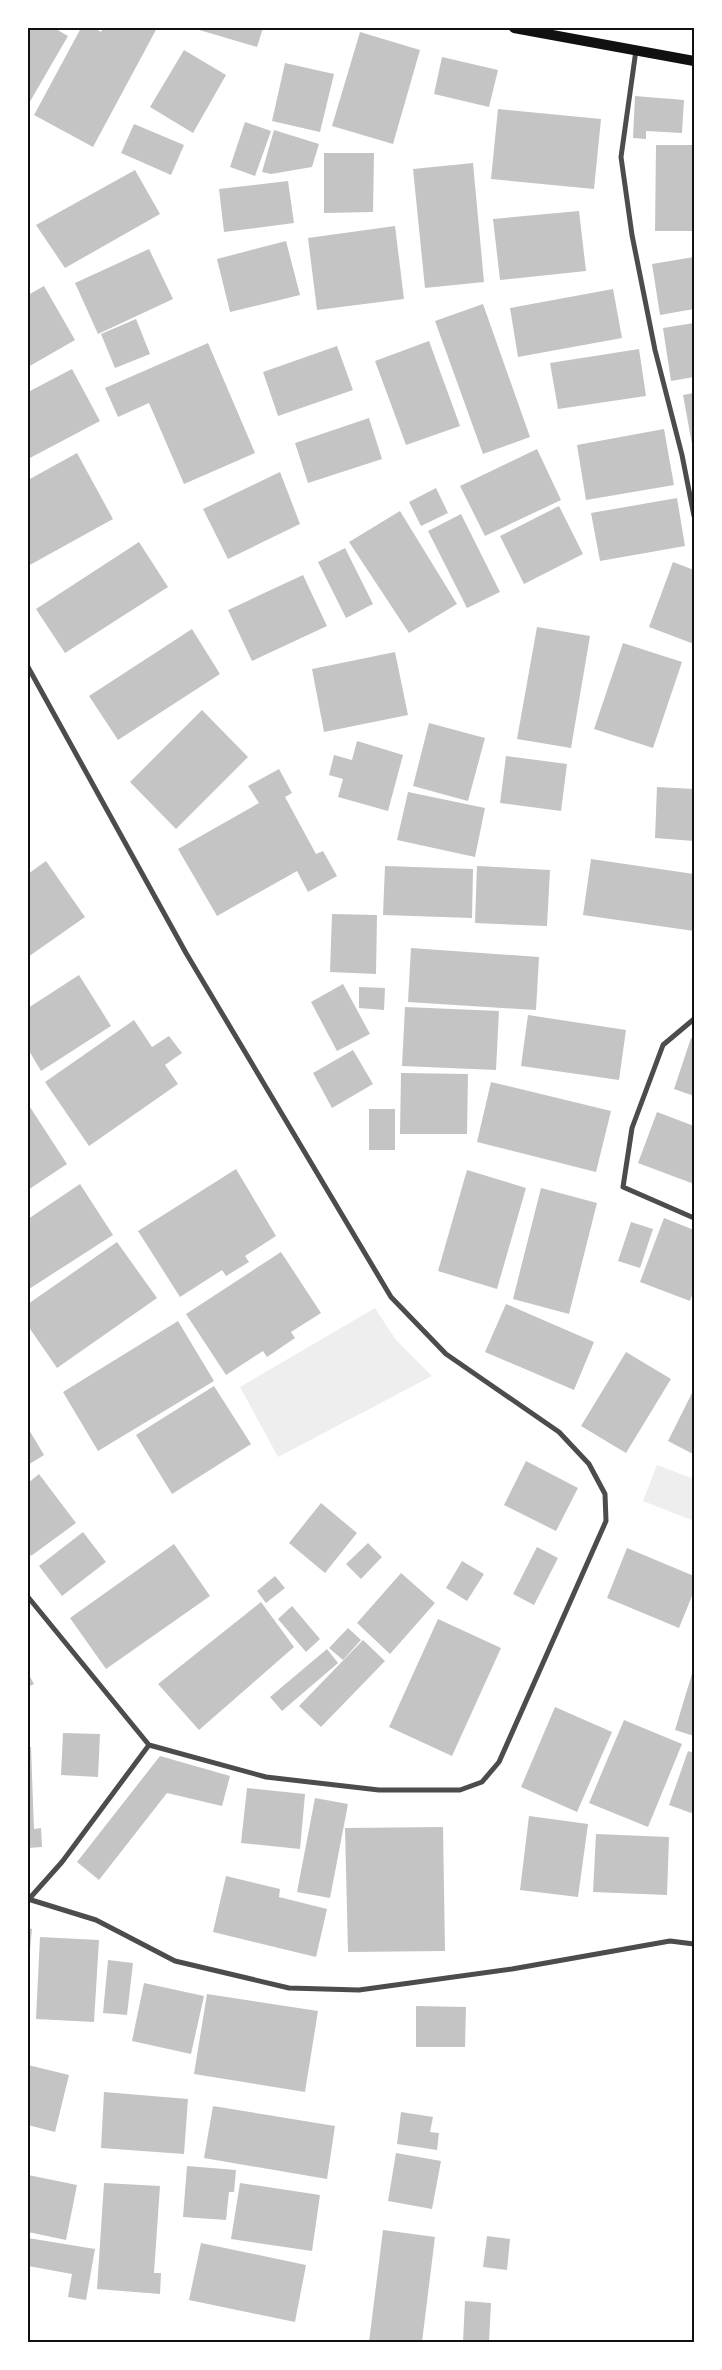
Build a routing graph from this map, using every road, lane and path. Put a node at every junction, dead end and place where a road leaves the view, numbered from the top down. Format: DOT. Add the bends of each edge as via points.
graph roads {
  1 [pos="514,28"];
  2 [pos="636,50"];
  3 [pos="694,61"];
  4 [pos="694,516"];
  5 [pos="28,667"];
  6 [pos="694,1018"];
  7 [pos="694,1218"];
  8 [pos="28,1597"];
  9 [pos="149,1745"];
  10 [pos="28,1899"];
  11 [pos="694,1944"];
  1 -- 2 [label="main road"];
  2 -- 3 [label="main road"];
  2 -- 4 [label="street" via="621,157 654,350 682,455"];
  5 -- 9 [label="street" via="186,953 390,1298 446,1354 559,1432 589,1464 605,1494 606,1521 499,1762 482,1782 460,1790 379,1790 266,1776"];
  6 -- 7 [label="street" via="663,1044 632,1128 623,1187"];
  8 -- 9 [label="street"];
  9 -- 10 [label="street" via="62,1862"];
  10 -- 11 [label="street" via="96,1920 175,1961 289,1988 359,1990 512,1969 670,1941"];
}
